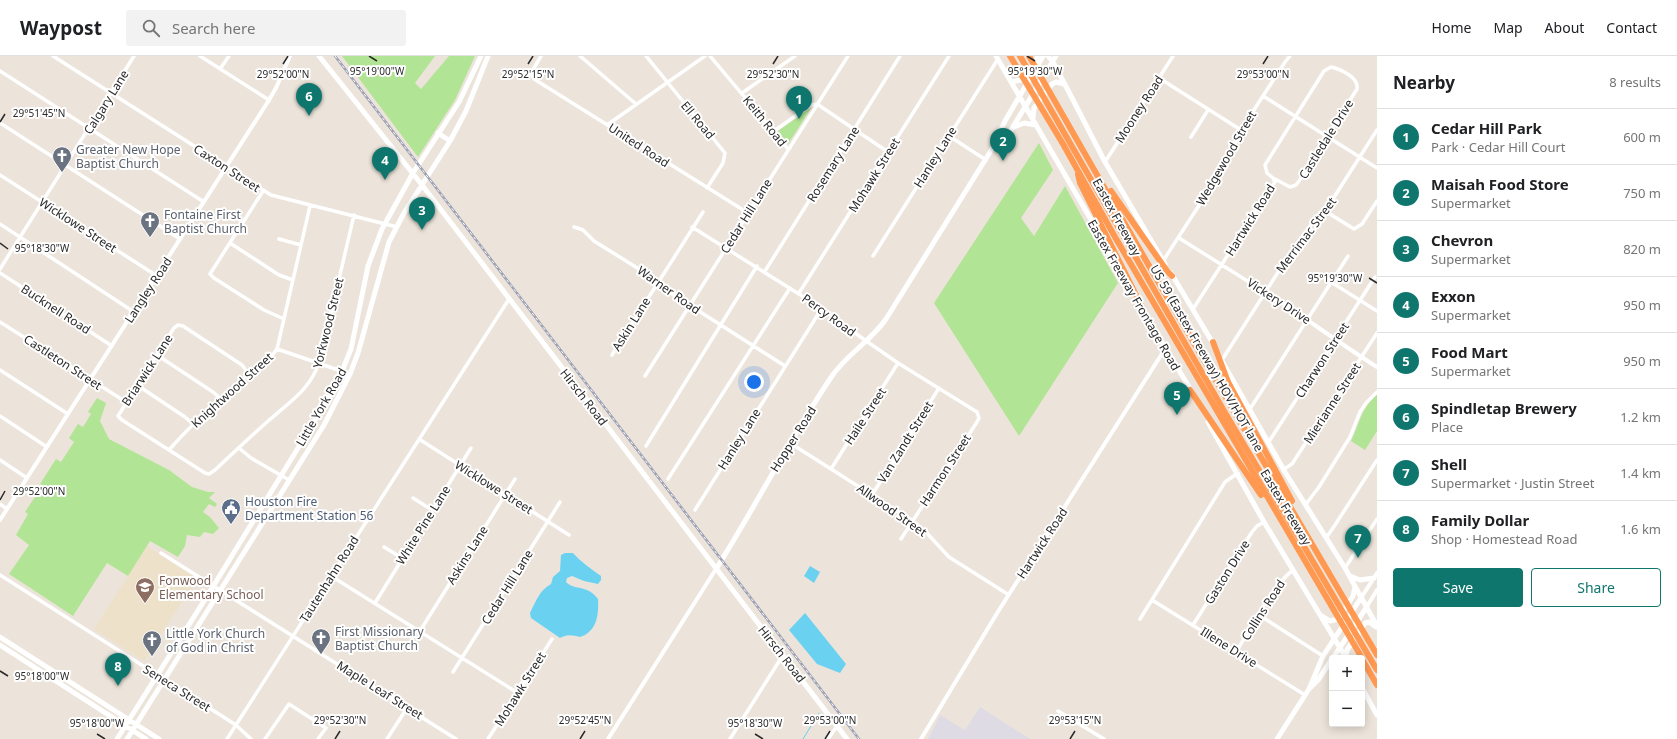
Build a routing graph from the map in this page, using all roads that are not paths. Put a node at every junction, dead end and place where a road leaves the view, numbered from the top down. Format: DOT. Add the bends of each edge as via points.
graph roads {
  1 [pos="53,56"];
  2 [pos="134,56"];
  3 [pos="200,56"];
  4 [pos="229,56"];
  5 [pos="290,56"];
  6 [pos="320,56"];
  7 [pos="481,56"];
  8 [pos="488,56"];
  9 [pos="541,56"];
  10 [pos="580,56"];
  11 [pos="646,56"];
  12 [pos="705,56"];
  13 [pos="710,56"];
  14 [pos="794,56"];
  15 [pos="848,56"];
  16 [pos="900,56"];
  17 [pos="949,56"];
  18 [pos="1010,56"];
  19 [pos="1029,56"];
  20 [pos="1038,56"];
  21 [pos="1043,56"];
  22 [pos="1048,56"];
  23 [pos="1056,56"];
  24 [pos="1173,56"];
  25 [pos="1290,56"];
  26 [pos="1020,57"];
  27 [pos="997,58"];
  28 [pos="1053,62"];
  29 [pos="220,69"];
  30 [pos="0,72"];
  31 [pos="1346,74"];
  32 [pos="1159,78"];
  33 [pos="1011,82"];
  34 [pos="666,83"];
  35 [pos="1064,84"];
  36 [pos="111,93"];
  37 [pos="742,93"];
  38 [pos="1263,96"];
  39 [pos="1020,97"];
  40 [pos="269,100"];
  41 [pos="636,104"];
  42 [pos="817,104"];
  43 [pos="1026,107"];
  44 [pos="1208,110"];
  45 [pos="1295,116"];
  46 [pos="1033,119"];
  47 [pos="0,123"];
  48 [pos="607,125"];
  49 [pos="1036,125"];
  50 [pos="1013,128"];
  51 [pos="89,129"];
  52 [pos="854,130"];
  53 [pos="1241,130"];
  54 [pos="1377,130"];
  55 [pos="774,131"];
  56 [pos="438,133"];
  57 [pos="949,136"];
  58 [pos="1191,137"];
  59 [pos="1327,137"];
  60 [pos="450,141"];
  61 [pos="1077,141"];
  62 [pos="788,149"];
  63 [pos="992,149"];
  64 [pos="888,152"];
  65 [pos="1360,157"];
  66 [pos="986,160"];
  67 [pos="1105,162"];
  68 [pos="65,166"];
  69 [pos="226,168"];
  70 [pos="1077,168"];
  71 [pos="1377,168"];
  72 [pos="412,173"];
  73 [pos="0,175"];
  74 [pos="1275,179"];
  75 [pos="422,185"];
  76 [pos="707,188"];
  77 [pos="263,191"];
  78 [pos="1377,201"];
  79 [pos="42,202"];
  80 [pos="204,202"];
  81 [pos="310,206"];
  82 [pos="1325,211"];
  83 [pos="703,212"];
  84 [pos="748,213"];
  85 [pos="354,215"];
  86 [pos="384,223"];
  87 [pos="0,224"];
  88 [pos="397,227"];
  89 [pos="574,227"];
  90 [pos="692,227"];
  91 [pos="20,237"];
  92 [pos="1179,238"];
  93 [pos="180,239"];
  94 [pos="279,239"];
  95 [pos="230,243"];
  96 [pos="301,245"];
  97 [pos="727,248"];
  98 [pos="873,256"];
  99 [pos="1348,256"];
  100 [pos="1163,261"];
  101 [pos="1222,265"];
  102 [pos="757,266"];
  103 [pos="0,269"];
  104 [pos="765,271"];
  105 [pos="0,273"];
  106 [pos="157,276"];
  107 [pos="1172,276"];
  108 [pos="1375,277"];
  109 [pos="293,280"];
  110 [pos="657,282"];
  111 [pos="1331,282"];
  112 [pos="790,288"];
  113 [pos="1265,292"];
  114 [pos="799,293"];
  115 [pos="509,299"];
  116 [pos="1360,300"];
  117 [pos="690,306"];
  118 [pos="822,308"];
  119 [pos="1193,310"];
  120 [pos="1377,311"];
  121 [pos="134,312"];
  122 [pos="1147,317"];
  123 [pos="284,319"];
  124 [pos="1307,319"];
  125 [pos="0,322"];
  126 [pos="720,324"];
  127 [pos="1377,333"];
  128 [pos="1335,340"];
  129 [pos="867,341"];
  130 [pos="1212,342"];
  131 [pos="752,345"];
  132 [pos="112,346"];
  133 [pos="277,349"];
  134 [pos="1165,349"];
  135 [pos="157,355"];
  136 [pos="612,355"];
  137 [pos="1361,357"];
  138 [pos="1222,360"];
  139 [pos="898,363"];
  140 [pos="319,364"];
  141 [pos="785,366"];
  142 [pos="1377,367"];
  143 [pos="0,370"];
  144 [pos="342,373"];
  145 [pos="249,374"];
  146 [pos="350,374"];
  147 [pos="645,376"];
  148 [pos="90,379"];
  149 [pos="137,386"];
  150 [pos="939,388"];
  151 [pos="1190,390"];
  152 [pos="1377,392"];
  153 [pos="221,399"];
  154 [pos="126,402"];
  155 [pos="966,405"];
  156 [pos="323,408"];
  157 [pos="1250,409"];
  158 [pos="331,413"];
  159 [pos="68,414"];
  160 [pos="0,416"];
  161 [pos="194,425"];
  162 [pos="308,433"];
  163 [pos="316,438"];
  164 [pos="418,439"];
  165 [pos="790,443"];
  166 [pos="1268,443"];
  167 [pos="646,446"];
  168 [pos="47,447"];
  169 [pos="239,448"];
  170 [pos="471,448"];
  171 [pos="169,450"];
  172 [pos="0,460"];
  173 [pos="1377,460"];
  174 [pos="460,465"];
  175 [pos="831,469"];
  176 [pos="1284,470"];
  177 [pos="1238,473"];
  178 [pos="282,476"];
  179 [pos="27,478"];
  180 [pos="515,479"];
  181 [pos="668,479"];
  182 [pos="289,480"];
  183 [pos="506,494"];
  184 [pos="872,495"];
  185 [pos="413,498"];
  186 [pos="560,502"];
  187 [pos="0,504"];
  188 [pos="1306,504"];
  189 [pos="8,509"];
  190 [pos="432,510"];
  191 [pos="695,510"];
  192 [pos="1278,515"];
  193 [pos="1377,518"];
  194 [pos="0,520"];
  195 [pos="548,521"];
  196 [pos="913,521"];
  197 [pos="1264,522"];
  198 [pos="1302,526"];
  199 [pos="248,530"];
  200 [pos="255,535"];
  201 [pos="570,535"];
  202 [pos="1326,538"];
  203 [pos="901,539"];
  204 [pos="241,541"];
  205 [pos="248,546"];
  206 [pos="384,547"];
  207 [pos="161,553"];
  208 [pos="402,558"];
  209 [pos="716,568"];
  210 [pos="1345,568"];
  211 [pos="1293,570"];
  212 [pos="0,575"];
  213 [pos="331,576"];
  214 [pos="1349,576"];
  215 [pos="1375,576"];
  216 [pos="214,585"];
  217 [pos="1355,587"];
  218 [pos="221,590"];
  219 [pos="1377,590"];
  220 [pos="1009,595"];
  221 [pos="1361,598"];
  222 [pos="1152,600"];
  223 [pos="374,603"];
  224 [pos="1366,608"];
  225 [pos="1320,614"];
  226 [pos="1259,615"];
  227 [pos="1140,619"];
  228 [pos="1193,625"];
  229 [pos="1377,627"];
  230 [pos="420,631"];
  231 [pos="293,636"];
  232 [pos="0,637"];
  233 [pos="1334,638"];
  234 [pos="552,639"];
  235 [pos="0,646"];
  236 [pos="1340,646"];
  237 [pos="1236,652"];
  238 [pos="1377,654"];
  239 [pos="1334,655"];
  240 [pos="1344,655"];
  241 [pos="1346,655"];
  242 [pos="1360,655"];
  243 [pos="783,656"];
  244 [pos="1323,656"];
  245 [pos="462,659"];
  246 [pos="1365,664"];
  247 [pos="1329,666"];
  248 [pos="1377,670"];
  249 [pos="453,672"];
  250 [pos="157,676"];
  251 [pos="165,679"];
  252 [pos="1377,684"];
  253 [pos="77,686"];
  254 [pos="1309,689"];
  255 [pos="1364,691"];
  256 [pos="73,692"];
  257 [pos="518,693"];
  258 [pos="1306,694"];
  259 [pos="407,708"];
  260 [pos="1058,711"];
  261 [pos="1377,715"];
  262 [pos="129,719"];
  263 [pos="136,724"];
  264 [pos="125,725"];
  265 [pos="236,725"];
  266 [pos="837,726"];
  267 [pos="132,730"];
  268 [pos="117,739"];
  269 [pos="127,739"];
  270 [pos="146,739"];
  271 [pos="159,739"];
  272 [pos="227,739"];
  273 [pos="251,739"];
  274 [pos="265,739"];
  275 [pos="318,739"];
  276 [pos="387,739"];
  277 [pos="456,739"];
  278 [pos="488,739"];
  279 [pos="608,739"];
  280 [pos="730,739"];
  281 [pos="828,739"];
  282 [pos="847,739"];
  283 [pos="920,739"];
  284 [pos="1104,739"];
  285 [pos="1277,739"];
  1 -- 36 [label="street, Caxton Street"];
  2 -- 36 [label="street, Calgary Lane"];
  3 -- 29 [label="street"];
  4 -- 29 [label="street"];
  5 -- 40 [label="street, Langley Road"];
  6 -- 72 [label="main road, Hirsch Road"];
  7 -- 56 [label="main road, Little York Road" via="459,102"];
  8 -- 60 [label="main road, Little York Road" via="466,111"];
  9 -- 48 [label="street, United Road" via="531,73 536,80"];
  10 -- 41 [label="street"];
  11 -- 34 [label="street, Ell Road"];
  12 -- 34 [label="street"];
  13 -- 37 [label="street, Keith Road"];
  14 -- 37 [label="street"];
  15 -- 42 [label="street, Cedar Hill Lane"];
  16 -- 52 [label="street, Rosemary Lane"];
  17 -- 64 [label="street, Mohawk Street"];
  18 -- 70 [label="highway, Eastex Freeway"];
  19 -- 61 [label="highway, Eastex Freeway"];
  20 -- 33 [label="main road" via="1021,80"];
  21 -- 39 [label="main road, Hopper Road"];
  22 -- 28 [label="main road"];
  23 -- 28 [label="main road, Hopper Road"];
  24 -- 32 [label="street, Mooney Road"];
  25 -- 38 [label="street, Wedgewood Street"];
  26 -- 248 [label="highway, US 59 (Eastex Freeway) HOV/HOT lane"];
  27 -- 33 [label="main road, Eastex Freeway Frontage Road"];
  27 -- 57 [label="street, Hanley Lane"];
  28 -- 35 [label="main road"];
  28 -- 43 [label="main road, Hopper Road"];
  29 -- 40 [label="street"];
  30 -- 51 [label="street"];
  31 -- 45 [label="street, Hartwick Road" via="1331,66 1326,68"];
  31 -- 59 [label="street, Castledale Drive" via="1356,82 1357,89"];
  32 -- 44 [label="street"];
  32 -- 67 [label="street, Mooney Road"];
  33 -- 39 [label="main road, Eastex Freeway Frontage Road"];
  34 -- 41 [label="street"];
  34 -- 76 [label="street, Ell Road" via="724,153 723,163"];
  35 -- 46 [label="main road" via="1052,84 1034,108"];
  35 -- 67 [label="main road"];
  36 -- 51 [label="street, Calgary Lane"];
  36 -- 69 [label="street, Caxton Street"];
  37 -- 55 [label="street, Keith Road"];
  38 -- 45 [label="street"];
  38 -- 53 [label="street, Wedgewood Street"];
  39 -- 43 [label="main road, Eastex Freeway Frontage Road"];
  39 -- 63 [label="main road, Hopper Road"];
  40 -- 69 [label="street, Langley Road"];
  41 -- 48 [label="street"];
  42 -- 52 [label="street"];
  42 -- 55 [label="street" via="811,105"];
  42 -- 62 [label="street, Cedar Hill Lane"];
  43 -- 46 [label="main road, Eastex Freeway Frontage Road"];
  43 -- 50 [label="main road, Hopper Road"];
  44 -- 53 [label="street"];
  44 -- 58 [label="street"];
  45 -- 59 [label="street"];
  45 -- 74 [label="street, Hartwick Road" via="1266,165 1267,173"];
  46 -- 49 [label="main road, Eastex Freeway Frontage Road"];
  47 -- 68 [label="street"];
  48 -- 76 [label="street, United Road"];
  49 -- 50 [label="main road" via="1024,123"];
  49 -- 122 [label="main road, Eastex Freeway Frontage Road"];
  50 -- 63 [label="main road, Hopper Road"];
  51 -- 68 [label="street, Calgary Lane"];
  51 -- 80 [label="street"];
  52 -- 64 [label="street"];
  52 -- 104 [label="street, Rosemary Lane"];
  53 -- 92 [label="street, Wedgewood Street" via="1222,170"];
  54 -- 65 [label="street, Merrimac Street"];
  55 -- 62 [label="street, Keith Road"];
  56 -- 60 [label="main road"];
  56 -- 72 [label="main road, Little York Road"];
  57 -- 66 [label="street"];
  57 -- 98 [label="street, Hanley Lane"];
  59 -- 65 [label="street"];
  59 -- 74 [label="street, Castledale Drive" via="1296,185 1286,186"];
  60 -- 75 [label="main road, Little York Road"];
  61 -- 107 [label="highway"];
  61 -- 198 [label="highway, Eastex Freeway"];
  62 -- 84 [label="street, Cedar Hill Lane"];
  63 -- 66 [label="main road, Hopper Road"];
  64 -- 114 [label="street, Mohawk Street"];
  65 -- 71 [label="street"];
  65 -- 82 [label="street, Merrimac Street"];
  66 -- 129 [label="main road, Hopper Road" via="886,319"];
  67 -- 100 [label="main road"];
  68 -- 79 [label="street, Calgary Lane"];
  68 -- 93 [label="street"];
  69 -- 77 [label="street, Caxton Street"];
  69 -- 80 [label="street, Langley Road"];
  70 -- 122 [label="highway" via="1080,183"];
  70 -- 192 [label="highway, Eastex Freeway"];
  72 -- 75 [label="main road, Hirsch Road"];
  72 -- 86 [label="main road, Little York Road"];
  73 -- 79 [label="street, Wicklowe Street"];
  74 -- 101 [label="street, Hartwick Road"];
  75 -- 88 [label="main road, Little York Road"];
  75 -- 115 [label="main road, Hirsch Road"];
  76 -- 84 [label="street, United Road"];
  77 -- 81 [label="street, Caxton Street" via="278,198"];
  77 -- 95 [label="street"];
  78 -- 82 [label="street" via="1362,224 1354,229"];
  79 -- 91 [label="street, Calgary Lane"];
  79 -- 106 [label="street, Wicklowe Street"];
  80 -- 93 [label="street, Langley Road"];
  81 -- 85 [label="street, Caxton Street"];
  81 -- 96 [label="street, Knightwood Street"];
  82 -- 113 [label="street, Merrimac Street" via="1318,215"];
  83 -- 90 [label="street, Askin Lane"];
  84 -- 97 [label="street, Cedar Hill Lane"];
  85 -- 86 [label="street, Caxton Street"];
  85 -- 140 [label="street, Yorkwood Street"];
  86 -- 88 [label="street, Caxton Street"];
  86 -- 144 [label="main road, Little York Road" via="368,266 355,332"];
  87 -- 91 [label="street"];
  88 -- 146 [label="main road, Little York Road" via="389,242"];
  89 -- 110 [label="street, Warner Road" via="583,230 594,241"];
  90 -- 97 [label="street, Percy Road"];
  90 -- 110 [label="street, Askin Lane"];
  91 -- 103 [label="street, Calgary Lane"];
  91 -- 121 [label="street"];
  92 -- 100 [label="street, Wedgewood Street"];
  92 -- 101 [label="street, Vickery Drive"];
  93 -- 106 [label="street, Langley Road"];
  94 -- 96 [label="street"];
  95 -- 109 [label="street" via="279,275"];
  95 -- 123 [label="street" via="210,274 264,310"];
  96 -- 109 [label="street, Knightwood Street"];
  97 -- 102 [label="street, Percy Road"];
  97 -- 117 [label="street, Cedar Hill Lane"];
  99 -- 111 [label="street"];
  100 -- 107 [label="main road"];
  101 -- 113 [label="street, Vickery Drive"];
  101 -- 119 [label="street, Hartwick Road"];
  102 -- 104 [label="street, Percy Road"];
  102 -- 126 [label="street"];
  104 -- 112 [label="street, Percy Road"];
  105 -- 132 [label="street, Bucknell Road"];
  106 -- 121 [label="street, Langley Road"];
  107 -- 119 [label="main road"];
  108 -- 116 [label="street, Charwon Street"];
  109 -- 123 [label="street, Knightwood Street"];
  110 -- 117 [label="street, Warner Road"];
  110 -- 136 [label="street, Askin Lane"];
  111 -- 116 [label="street"];
  111 -- 124 [label="street"];
  112 -- 114 [label="street, Percy Road"];
  112 -- 131 [label="street"];
  113 -- 124 [label="street, Vickery Drive"];
  113 -- 138 [label="street, Merrimac Street"];
  114 -- 118 [label="street, Percy Road"];
  115 -- 164 [label="street, Tautenhahn Road"];
  115 -- 209 [label="main road, Hirsch Road"];
  116 -- 120 [label="street"];
  116 -- 128 [label="street, Charwon Street"];
  117 -- 126 [label="street, Warner Road"];
  117 -- 147 [label="street, Cedar Hill Lane"];
  118 -- 129 [label="street, Percy Road"];
  118 -- 141 [label="street, Hanley Lane"];
  119 -- 130 [label="main road"];
  121 -- 132 [label="street, Langley Road"];
  122 -- 134 [label="main road, Eastex Freeway Frontage Road"];
  123 -- 133 [label="street, Knightwood Street"];
  124 -- 128 [label="street, Vickery Drive"];
  124 -- 157 [label="street"];
  125 -- 148 [label="street, Castleton Street"];
  126 -- 131 [label="street, Warner Road"];
  126 -- 167 [label="street"];
  127 -- 137 [label="street, Mierianne Street"];
  128 -- 137 [label="street, Vickery Drive"];
  128 -- 166 [label="street, Charwon Street"];
  129 -- 139 [label="street, Percy Road"];
  129 -- 165 [label="main road, Hopper Road" via="849,355 837,369"];
  130 -- 138 [label="main road"];
  130 -- 198 [label="highway" via="1228,382 1300,515"];
  131 -- 141 [label="street, Warner Road"];
  131 -- 181 [label="street"];
  132 -- 148 [label="street, Langley Road"];
  133 -- 140 [label="street"];
  133 -- 145 [label="street, Knightwood Street" via="270,359"];
  134 -- 151 [label="main road, Eastex Freeway Frontage Road"];
  134 -- 220 [label="street, Hartwick Road"];
  135 -- 145 [label="street, Briarwick Lane" via="174,328 178,325 183,326 242,365"];
  135 -- 149 [label="street, Briarwick Lane"];
  135 -- 153 [label="street"];
  137 -- 142 [label="street, Vickery Drive"];
  137 -- 176 [label="street, Mierianne Street" via="1292,464"];
  138 -- 157 [label="main road"];
  139 -- 150 [label="street, Percy Road"];
  139 -- 175 [label="street, Haile Street"];
  140 -- 144 [label="street"];
  140 -- 169 [label="street, Yorkwood Street" via="312,380 302,392"];
  141 -- 191 [label="street, Hanley Lane"];
  143 -- 159 [label="street"];
  144 -- 146 [label="street"];
  144 -- 156 [label="main road, Little York Road"];
  145 -- 153 [label="street, Knightwood Street"];
  146 -- 158 [label="main road, Little York Road"];
  148 -- 154 [label="street, Castleton Street"];
  148 -- 159 [label="street, Langley Road"];
  149 -- 154 [label="street, Briarwick Lane"];
  149 -- 161 [label="street"];
  150 -- 155 [label="street, Percy Road"];
  150 -- 184 [label="street, Van Zandt Street"];
  151 -- 177 [label="main road, Eastex Freeway Frontage Road"];
  151 -- 192 [label="highway" via="1267,504"];
  152 -- 188 [label="street" via="1360,412 1350,437"];
  153 -- 161 [label="street, Knightwood Street"];
  154 -- 171 [label="street, Briarwick Lane" via="118,416"];
  155 -- 196 [label="street, Harmon Street" via="977,412 979,418"];
  156 -- 158 [label="main road"];
  156 -- 162 [label="main road, Little York Road"];
  157 -- 166 [label="main road"];
  158 -- 163 [label="main road, Little York Road"];
  159 -- 168 [label="street, Langley Road"];
  160 -- 168 [label="street"];
  161 -- 171 [label="street, Knightwood Street"];
  162 -- 163 [label="main road"];
  162 -- 178 [label="main road, Little York Road"];
  163 -- 182 [label="main road, Little York Road"];
  164 -- 174 [label="street, Wicklowe Street"];
  164 -- 213 [label="street, Tautenhahn Road"];
  165 -- 175 [label="street, Allwood Street"];
  165 -- 209 [label="main road, Hopper Road"];
  166 -- 176 [label="main road"];
  168 -- 179 [label="street, Langley Road"];
  169 -- 171 [label="street, Yorkwood Street" via="209,474"];
  169 -- 178 [label="street" via="250,458"];
  170 -- 174 [label="street, White Pine Lane"];
  172 -- 179 [label="street"];
  173 -- 202 [label="street"];
  174 -- 183 [label="street, Wicklowe Street"];
  174 -- 190 [label="street, White Pine Lane"];
  175 -- 184 [label="street, Allwood Street"];
  176 -- 188 [label="main road"];
  177 -- 197 [label="main road, Eastex Freeway Frontage Road"];
  177 -- 222 [label="street" via="1225,482"];
  178 -- 182 [label="street"];
  178 -- 199 [label="main road, Little York Road"];
  179 -- 189 [label="street, Langley Road"];
  180 -- 183 [label="street, Askins Lane"];
  182 -- 200 [label="main road, Little York Road"];
  183 -- 195 [label="street, Wicklowe Street"];
  183 -- 230 [label="street, Askins Lane"];
  184 -- 196 [label="street, Allwood Street"];
  185 -- 190 [label="street"];
  186 -- 195 [label="street, Cedar Hill Lane"];
  187 -- 189 [label="street"];
  188 -- 202 [label="main road"];
  189 -- 194 [label="street, Langley Road"];
  190 -- 208 [label="street, White Pine Lane"];
  192 -- 242 [label="highway, Eastex Freeway"];
  193 -- 210 [label="street"];
  195 -- 201 [label="street, Wicklowe Street"];
  195 -- 245 [label="street, Cedar Hill Lane"];
  196 -- 203 [label="street, Harmon Street"];
  196 -- 220 [label="street, Allwood Street" via="949,557"];
  197 -- 211 [label="main road, Eastex Freeway Frontage Road"];
  197 -- 228 [label="street, Gaston Drive" via="1252,532"];
  198 -- 238 [label="highway, Eastex Freeway"];
  199 -- 200 [label="main road"];
  199 -- 204 [label="main road, Little York Road"];
  200 -- 205 [label="main road, Little York Road"];
  202 -- 210 [label="main road"];
  204 -- 205 [label="main road"];
  204 -- 216 [label="main road, Little York Road"];
  205 -- 218 [label="main road, Little York Road"];
  206 -- 208 [label="street"];
  207 -- 216 [label="street, Maple Leaf Street"];
  208 -- 223 [label="street, White Pine Lane"];
  209 -- 243 [label="main road, Hirsch Road"];
  209 -- 279 [label="street, Hopper Road"];
  210 -- 214 [label="main road"];
  211 -- 225 [label="main road, Eastex Freeway Frontage Road"];
  211 -- 226 [label="street, Collins Road" via="1281,581"];
  212 -- 250 [label="street, Seneca Street"];
  213 -- 223 [label="street"];
  213 -- 231 [label="street, Tautenhahn Road"];
  214 -- 215 [label="main road" via="1362,580"];
  214 -- 217 [label="main road"];
  215 -- 221 [label="street"];
  216 -- 218 [label="street, Maple Leaf Street"];
  216 -- 250 [label="main road, Little York Road"];
  217 -- 221 [label="main road"];
  217 -- 225 [label="main road" via="1353,596 1338,619 1330,621"];
  218 -- 231 [label="street, Maple Leaf Street"];
  218 -- 251 [label="main road, Little York Road"];
  219 -- 224 [label="street"];
  220 -- 283 [label="street, Hartwick Road"];
  221 -- 224 [label="main road"];
  221 -- 233 [label="main road"];
  222 -- 227 [label="street"];
  222 -- 228 [label="street, Illene Drive"];
  223 -- 230 [label="street"];
  224 -- 229 [label="main road"];
  224 -- 236 [label="main road"];
  225 -- 233 [label="main road, Eastex Freeway Frontage Road"];
  226 -- 237 [label="street, Collins Road"];
  226 -- 244 [label="street"];
  228 -- 237 [label="street, Illene Drive"];
  229 -- 241 [label="main road" via="1369,622 1365,623"];
  230 -- 245 [label="street"];
  231 -- 259 [label="street, Maple Leaf Street"];
  231 -- 265 [label="street, Tautenhahn Road"];
  232 -- 253 [label="main road"];
  233 -- 236 [label="main road, Eastex Freeway Frontage Road"];
  233 -- 244 [label="main road"];
  234 -- 257 [label="street, Mohawk Street"];
  235 -- 256 [label="main road"];
  236 -- 239 [label="main road"];
  236 -- 240 [label="main road, Eastex Freeway Frontage Road"];
  237 -- 258 [label="street, Illene Drive"];
  243 -- 266 [label="main road, Hirsch Road"];
  243 -- 280 [label="street"];
  244 -- 247 [label="main road"];
  244 -- 254 [label="main road"];
  245 -- 249 [label="street, Cedar Hill Lane"];
  245 -- 257 [label="street"];
  246 -- 252 [label="highway, Eastex Freeway"];
  247 -- 254 [label="main road"];
  250 -- 251 [label="street, Seneca Street"];
  250 -- 262 [label="main road, Little York Road"];
  251 -- 263 [label="main road, Little York Road"];
  251 -- 265 [label="street, Seneca Street"];
  253 -- 256 [label="main road"];
  253 -- 262 [label="main road"];
  254 -- 258 [label="main road"];
  255 -- 261 [label="main road"];
  256 -- 264 [label="main road"];
  257 -- 278 [label="street, Mohawk Street"];
  258 -- 285 [label="main road"];
  259 -- 276 [label="street"];
  259 -- 277 [label="street, Maple Leaf Street"];
  260 -- 284 [label="street"];
  262 -- 263 [label="main road"];
  262 -- 264 [label="main road, Little York Road"];
  263 -- 267 [label="main road, Little York Road"];
  263 -- 271 [label="main road"];
  264 -- 267 [label="main road"];
  264 -- 268 [label="main road, Little York Road"];
  265 -- 272 [label="street, Tautenhahn Road"];
  265 -- 273 [label="street, Seneca Street"];
  266 -- 281 [label="street"];
  266 -- 282 [label="main road, Hirsch Road"];
  267 -- 269 [label="main road, Little York Road"];
  267 -- 270 [label="main road"];
  274 -- 275 [label="street" via="289,704 326,728"];
}
